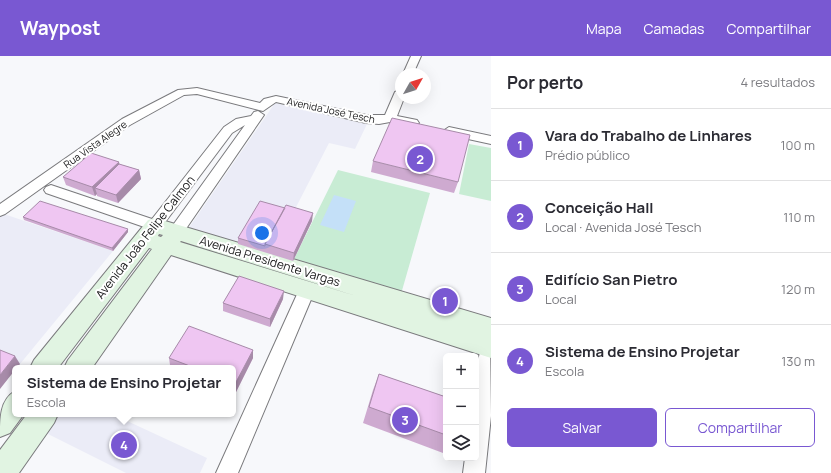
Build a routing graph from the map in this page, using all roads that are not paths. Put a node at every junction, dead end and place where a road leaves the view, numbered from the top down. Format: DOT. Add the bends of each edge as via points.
graph roads {
  1 [pos="416,56"];
  2 [pos="411,68"];
  3 [pos="396,104"];
  4 [pos="263,107"];
  5 [pos="390,118"];
  6 [pos="255,119"];
  7 [pos="421,125"];
  8 [pos="437,128"];
  9 [pos="491,140"];
  10 [pos="51,190"];
  11 [pos="0,211"];
  12 [pos="160,236"];
  13 [pos="295,268"];
  14 [pos="307,290"];
  15 [pos="491,342"];
  16 [pos="47,365"];
  17 [pos="79,365"];
  18 [pos="12,408"];
  19 [pos="42,417"];
  20 [pos="0,424"];
  21 [pos="479,432"];
  22 [pos="476,461"];
  23 [pos="1,473"];
  24 [pos="227,473"];
  25 [pos="474,473"];
  1 -- 2 [label="street"];
  3 -- 5 [label="street"];
  4 -- 5 [label="street, Avenida José Tesch" via="268,100 276,99 366,119"];
  4 -- 6 [label="street, Avenida João Felipe Calmon"];
  4 -- 11 [label="street, Rua Vista Alegre" via="197,91 182,92 126,122"];
  5 -- 7 [label="street, Avenida José Tesch"];
  6 -- 12 [label="street, Avenida João Felipe Calmon"];
  6 -- 12 [label="street, Avenida João Felipe Calmon" via="240,122 228,130"];
  8 -- 9 [label="street"];
  10 -- 12 [label="street, Avenida Presidente Vargas"];
  12 -- 13 [label="main road, Avenida Presidente Vargas"];
  12 -- 14 [label="main road, Avenida Presidente Vargas"];
  12 -- 16 [label="main road, Avenida João Felipe Calmon"];
  12 -- 17 [label="main road, Avenida João Felipe Calmon"];
  13 -- 14 [label="main road" via="302,275"];
  13 -- 15 [label="main road, Avenida Presidente Vargas"];
  14 -- 15 [label="main road, Avenida Presidente Vargas"];
  14 -- 24 [label="street"];
  15 -- 21 [label="street"];
  18 -- 20 [label="main road"];
  19 -- 23 [label="main road"];
  22 -- 25 [label="street"];
}
